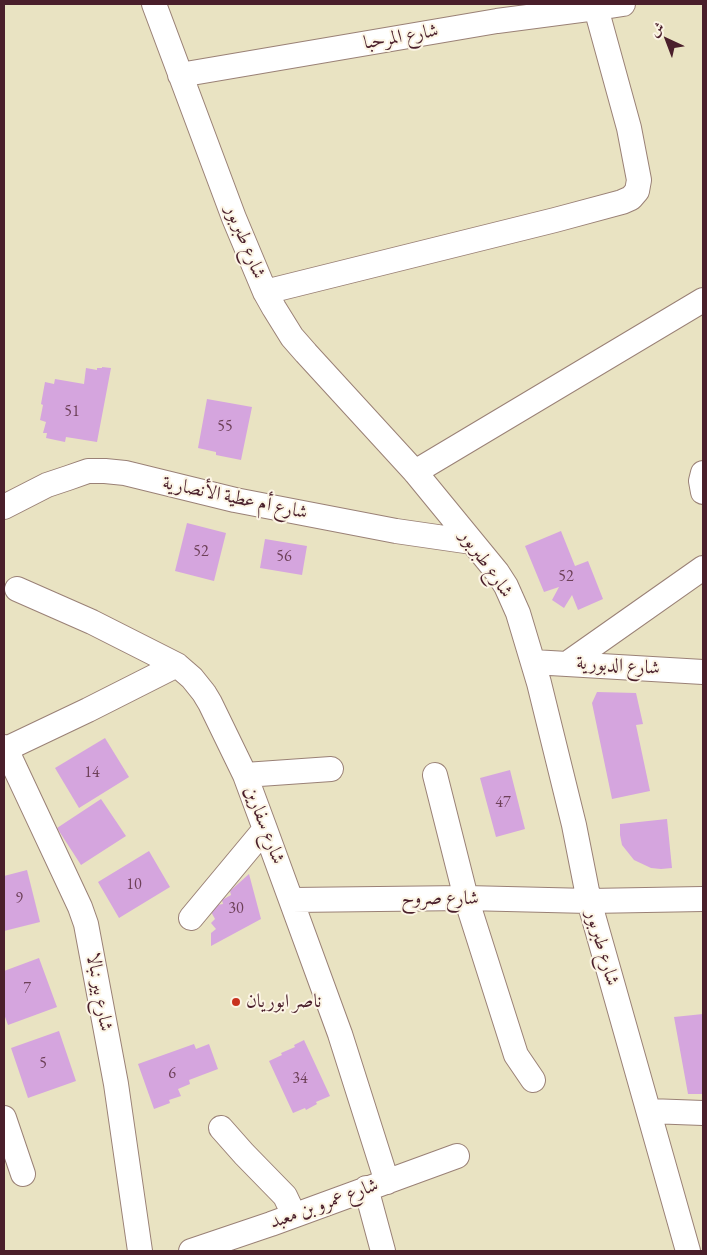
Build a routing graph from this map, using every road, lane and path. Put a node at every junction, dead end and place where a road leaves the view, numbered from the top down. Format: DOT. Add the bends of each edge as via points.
graph roads {
  1 [pos="154,4"];
  2 [pos="623,4"];
  3 [pos="596,8"];
  4 [pos="494,12"];
  5 [pos="180,75"];
  6 [pos="265,292"];
  7 [pos="703,300"];
  8 [pos="415,472"];
  9 [pos="703,472"];
  10 [pos="703,492"];
  11 [pos="4,507"];
  12 [pos="472,542"];
  13 [pos="703,568"];
  14 [pos="17,589"];
  15 [pos="533,662"];
  16 [pos="568,663"];
  17 [pos="177,665"];
  18 [pos="703,672"];
  19 [pos="5,748"];
  20 [pos="331,769"];
  21 [pos="435,775"];
  22 [pos="245,776"];
  23 [pos="265,828"];
  24 [pos="466,898"];
  25 [pos="703,899"];
  26 [pos="292,900"];
  27 [pos="589,902"];
  28 [pos="191,918"];
  29 [pos="533,1080"];
  30 [pos="649,1111"];
  31 [pos="703,1113"];
  32 [pos="4,1118"];
  33 [pos="221,1128"];
  34 [pos="456,1156"];
  35 [pos="23,1174"];
  36 [pos="377,1185"];
  37 [pos="294,1214"];
  38 [pos="693,1246"];
  39 [pos="199,1250"];
  40 [pos="140,1251"];
  41 [pos="383,1251"];
  1 -- 5 [label="street, شارع طبربور"];
  2 -- 3 [label="street, شارع المرحبا"];
  3 -- 4 [label="street, شارع المرحبا"];
  3 -- 6 [label="street" via="629,128 639,180 631,198"];
  4 -- 5 [label="street, شارع المرحبا"];
  5 -- 6 [label="street, شارع طبربور"];
  6 -- 8 [label="street, شارع طبربور" via="292,337"];
  7 -- 8 [label="street"];
  8 -- 12 [label="street, شارع طبربور"];
  9 -- 10 [label="street"];
  11 -- 12 [label="street, شارع أم عطية الأنصارية" via="46,485 88,472 105,471 396,532"];
  12 -- 15 [label="street, شارع طبربور" via="506,586"];
  13 -- 16 [label="street"];
  14 -- 17 [label="street, شارع سفارين"];
  15 -- 16 [label="street, شارع الدبورية"];
  15 -- 27 [label="street, شارع طبربور" via="574,825"];
  16 -- 18 [label="street, شارع الدبورية"];
  17 -- 19 [label="street"];
  17 -- 22 [label="street, شارع سفارين" via="204,693"];
  19 -- 40 [label="street, شارع بير نبالا" via="86,924 116,1084"];
  20 -- 22 [label="street"];
  21 -- 24 [label="street"];
  22 -- 23 [label="street, شارع سفارين"];
  23 -- 26 [label="street, شارع سفارين"];
  23 -- 28 [label="street"];
  24 -- 26 [label="street, شارع صروح"];
  24 -- 27 [label="street, شارع صروح"];
  24 -- 29 [label="street" via="516,1055"];
  25 -- 27 [label="street, شارع صروح"];
  26 -- 36 [label="street, شارع سفارين" via="340,1034"];
  27 -- 30 [label="street, شارع طبربور"];
  30 -- 31 [label="street"];
  30 -- 38 [label="street, شارع طبربور"];
  32 -- 35 [label="street"];
  33 -- 37 [label="street" via="285,1196"];
  34 -- 36 [label="street, شارع عمرو بن معبد"];
  36 -- 37 [label="street, شارع عمرو بن معبد"];
  36 -- 41 [label="street, شارع سفارين"];
  37 -- 39 [label="street, شارع عمرو بن معبد"];
}
